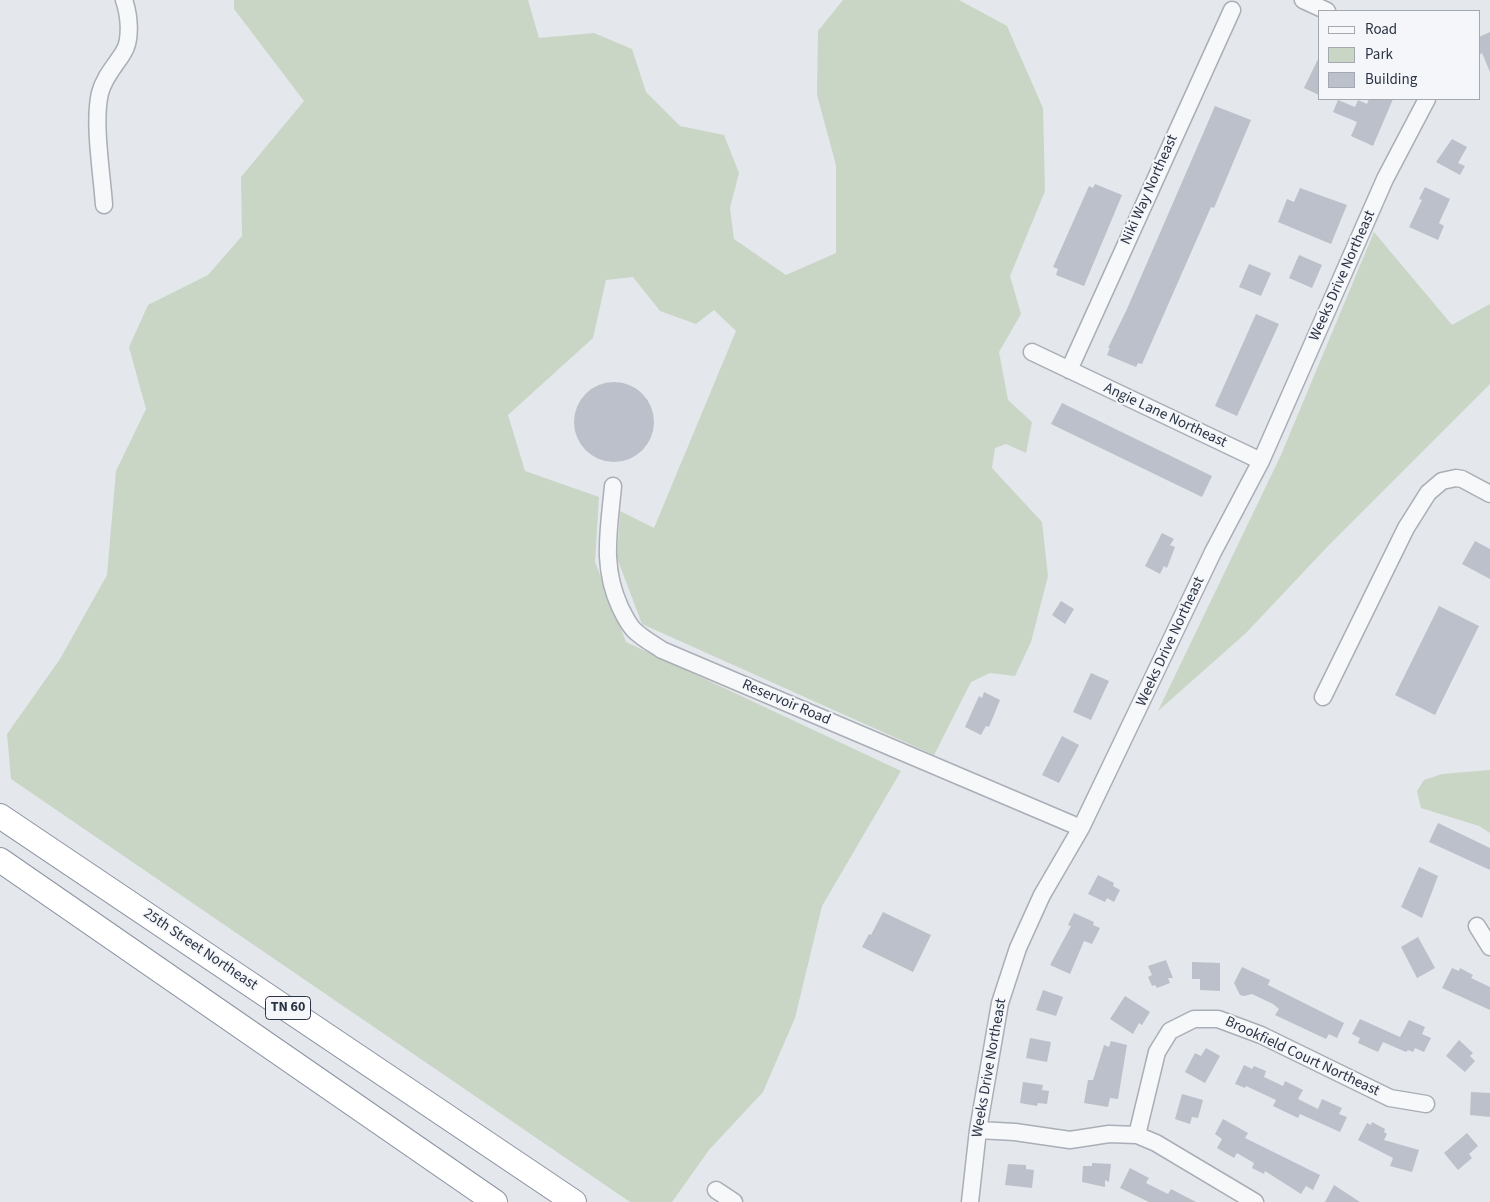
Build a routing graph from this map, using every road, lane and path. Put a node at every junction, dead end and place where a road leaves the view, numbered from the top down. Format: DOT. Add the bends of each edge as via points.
graph roads {
  1 [pos="124,0"];
  2 [pos="1302,0"];
  3 [pos="1232,10"];
  4 [pos="1325,10"];
  5 [pos="1426,100"];
  6 [pos="104,205"];
  7 [pos="1032,352"];
  8 [pos="1069,370"];
  9 [pos="1261,461"];
  10 [pos="613,486"];
  11 [pos="1490,494"];
  12 [pos="1322,697"];
  13 [pos="0,816"];
  14 [pos="1081,828"];
  15 [pos="0,860"];
  16 [pos="1477,926"];
  17 [pos="1490,948"];
  18 [pos="1426,1104"];
  19 [pos="978,1130"];
  20 [pos="1137,1135"];
  21 [pos="716,1190"];
  22 [pos="495,1202"];
  23 [pos="574,1202"];
  24 [pos="734,1202"];
  25 [pos="970,1202"];
  26 [pos="1255,1202"];
  1 -- 6 [label="street" via="128,18 125,51 107,76 100,94"];
  2 -- 4 [label="street"];
  3 -- 8 [label="street, Niki Way Northeast"];
  5 -- 9 [label="street, Weeks Drive Northeast" via="1385,179"];
  7 -- 8 [label="street, Angie Lane Northeast"];
  8 -- 9 [label="street, Angie Lane Northeast"];
  9 -- 14 [label="street, Weeks Drive Northeast" via="1213,552"];
  10 -- 14 [label="street, Reservoir Road" via="608,541 609,577 627,621 648,641 662,650"];
  11 -- 12 [label="street" via="1456,478 1442,481 1428,493 1406,528"];
  13 -- 23 [label="highway, 25th Street Northeast / TN 60"];
  14 -- 19 [label="street, Weeks Drive Northeast" via="1042,895 1018,948 1000,1003"];
  15 -- 22 [label="highway, TN 60"];
  16 -- 17 [label="street"];
  18 -- 20 [label="street, Brookfield Court Northeast" via="1390,1098 1261,1035 1218,1019 1194,1019 1170,1031 1157,1052"];
  19 -- 20 [label="street" via="1070,1140 1109,1134"];
  19 -- 25 [label="street, Weeks Drive Northeast"];
  20 -- 26 [label="street"];
  21 -- 24 [label="street"];
}
